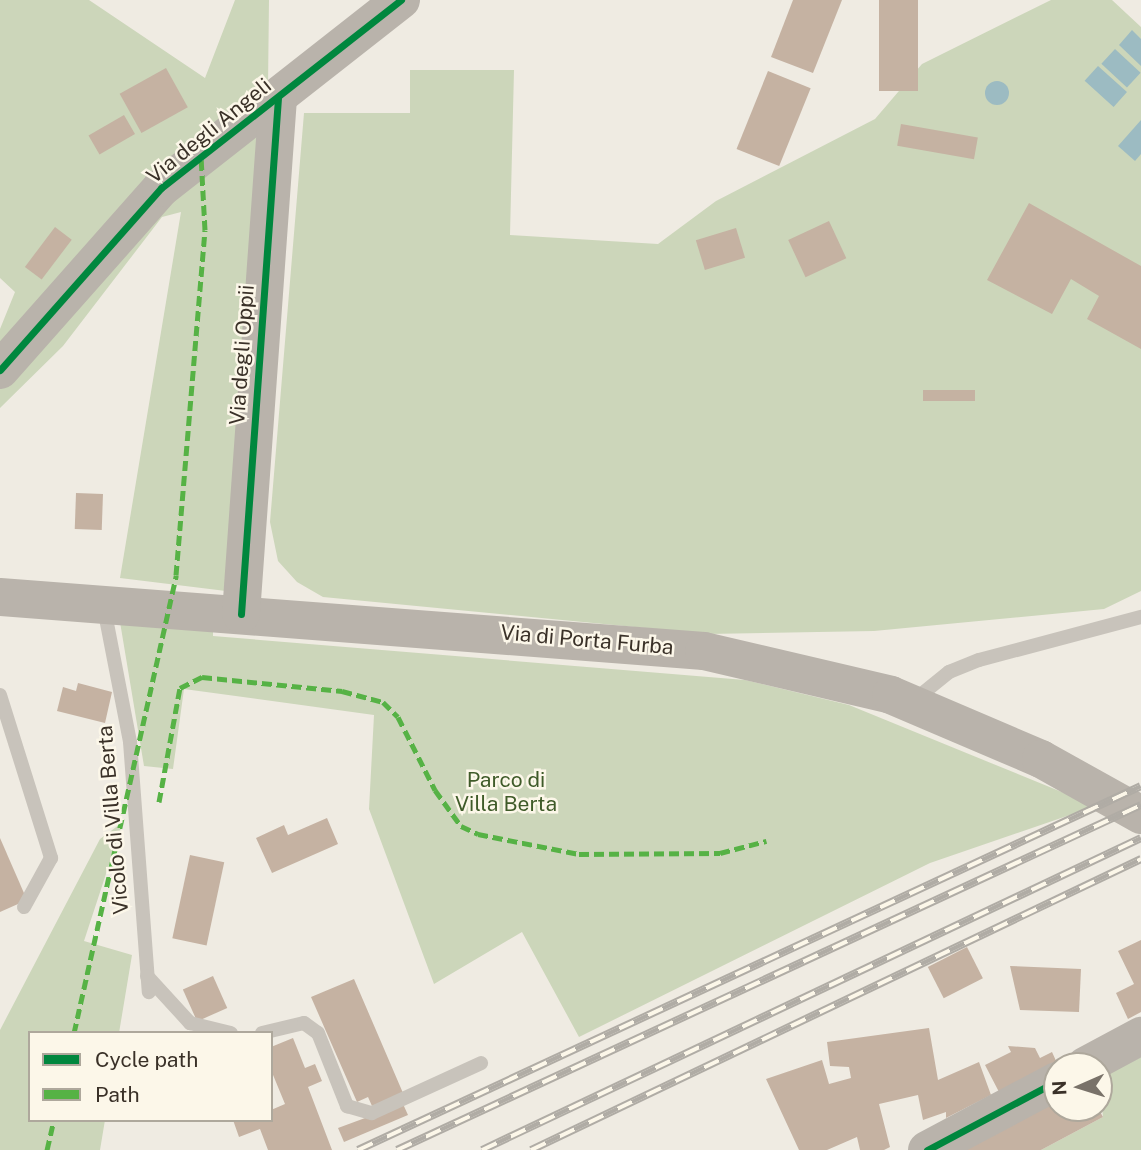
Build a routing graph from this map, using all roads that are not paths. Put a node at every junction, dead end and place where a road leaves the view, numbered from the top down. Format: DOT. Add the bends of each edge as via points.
graph roads {
  1 [pos="401,0"];
  2 [pos="278,98"];
  3 [pos="0,370"];
  4 [pos="0,597"];
  5 [pos="103,604"];
  6 [pos="241,614"];
  7 [pos="1141,617"];
  8 [pos="0,695"];
  9 [pos="911,703"];
  10 [pos="1141,815"];
  11 [pos="24,907"];
  12 [pos="147,976"];
  13 [pos="149,992"];
  14 [pos="223,1031"];
  15 [pos="270,1031"];
  16 [pos="1141,1036"];
  17 [pos="1111,1052"];
  18 [pos="481,1063"];
  19 [pos="1043,1088"];
  20 [pos="927,1150"];
  1 -- 2 [label="street, Via degli Angeli"];
  2 -- 3 [label="street, Via degli Angeli" via="161,188"];
  2 -- 6 [label="street, Via degli Oppii"];
  4 -- 5 [label="street, Via di Porta Furba"];
  5 -- 6 [label="street, Via di Porta Furba"];
  5 -- 12 [label="lane, Vicolo di Villa Berta" via="131,742"];
  6 -- 9 [label="street, Via di Porta Furba" via="644,643 816,674"];
  7 -- 9 [label="lane" via="979,660 949,672"];
  8 -- 11 [label="lane" via="51,858"];
  9 -- 10 [label="street, Via di Porta Furba" via="1041,759"];
  12 -- 13 [label="lane, Vicolo di Villa Berta"];
  12 -- 14 [label="lane" via="190,1023"];
  15 -- 18 [label="lane" via="304,1023 318,1033 347,1106 372,1113"];
  16 -- 17 [label="street"];
  19 -- 20 [label="street"];
}
